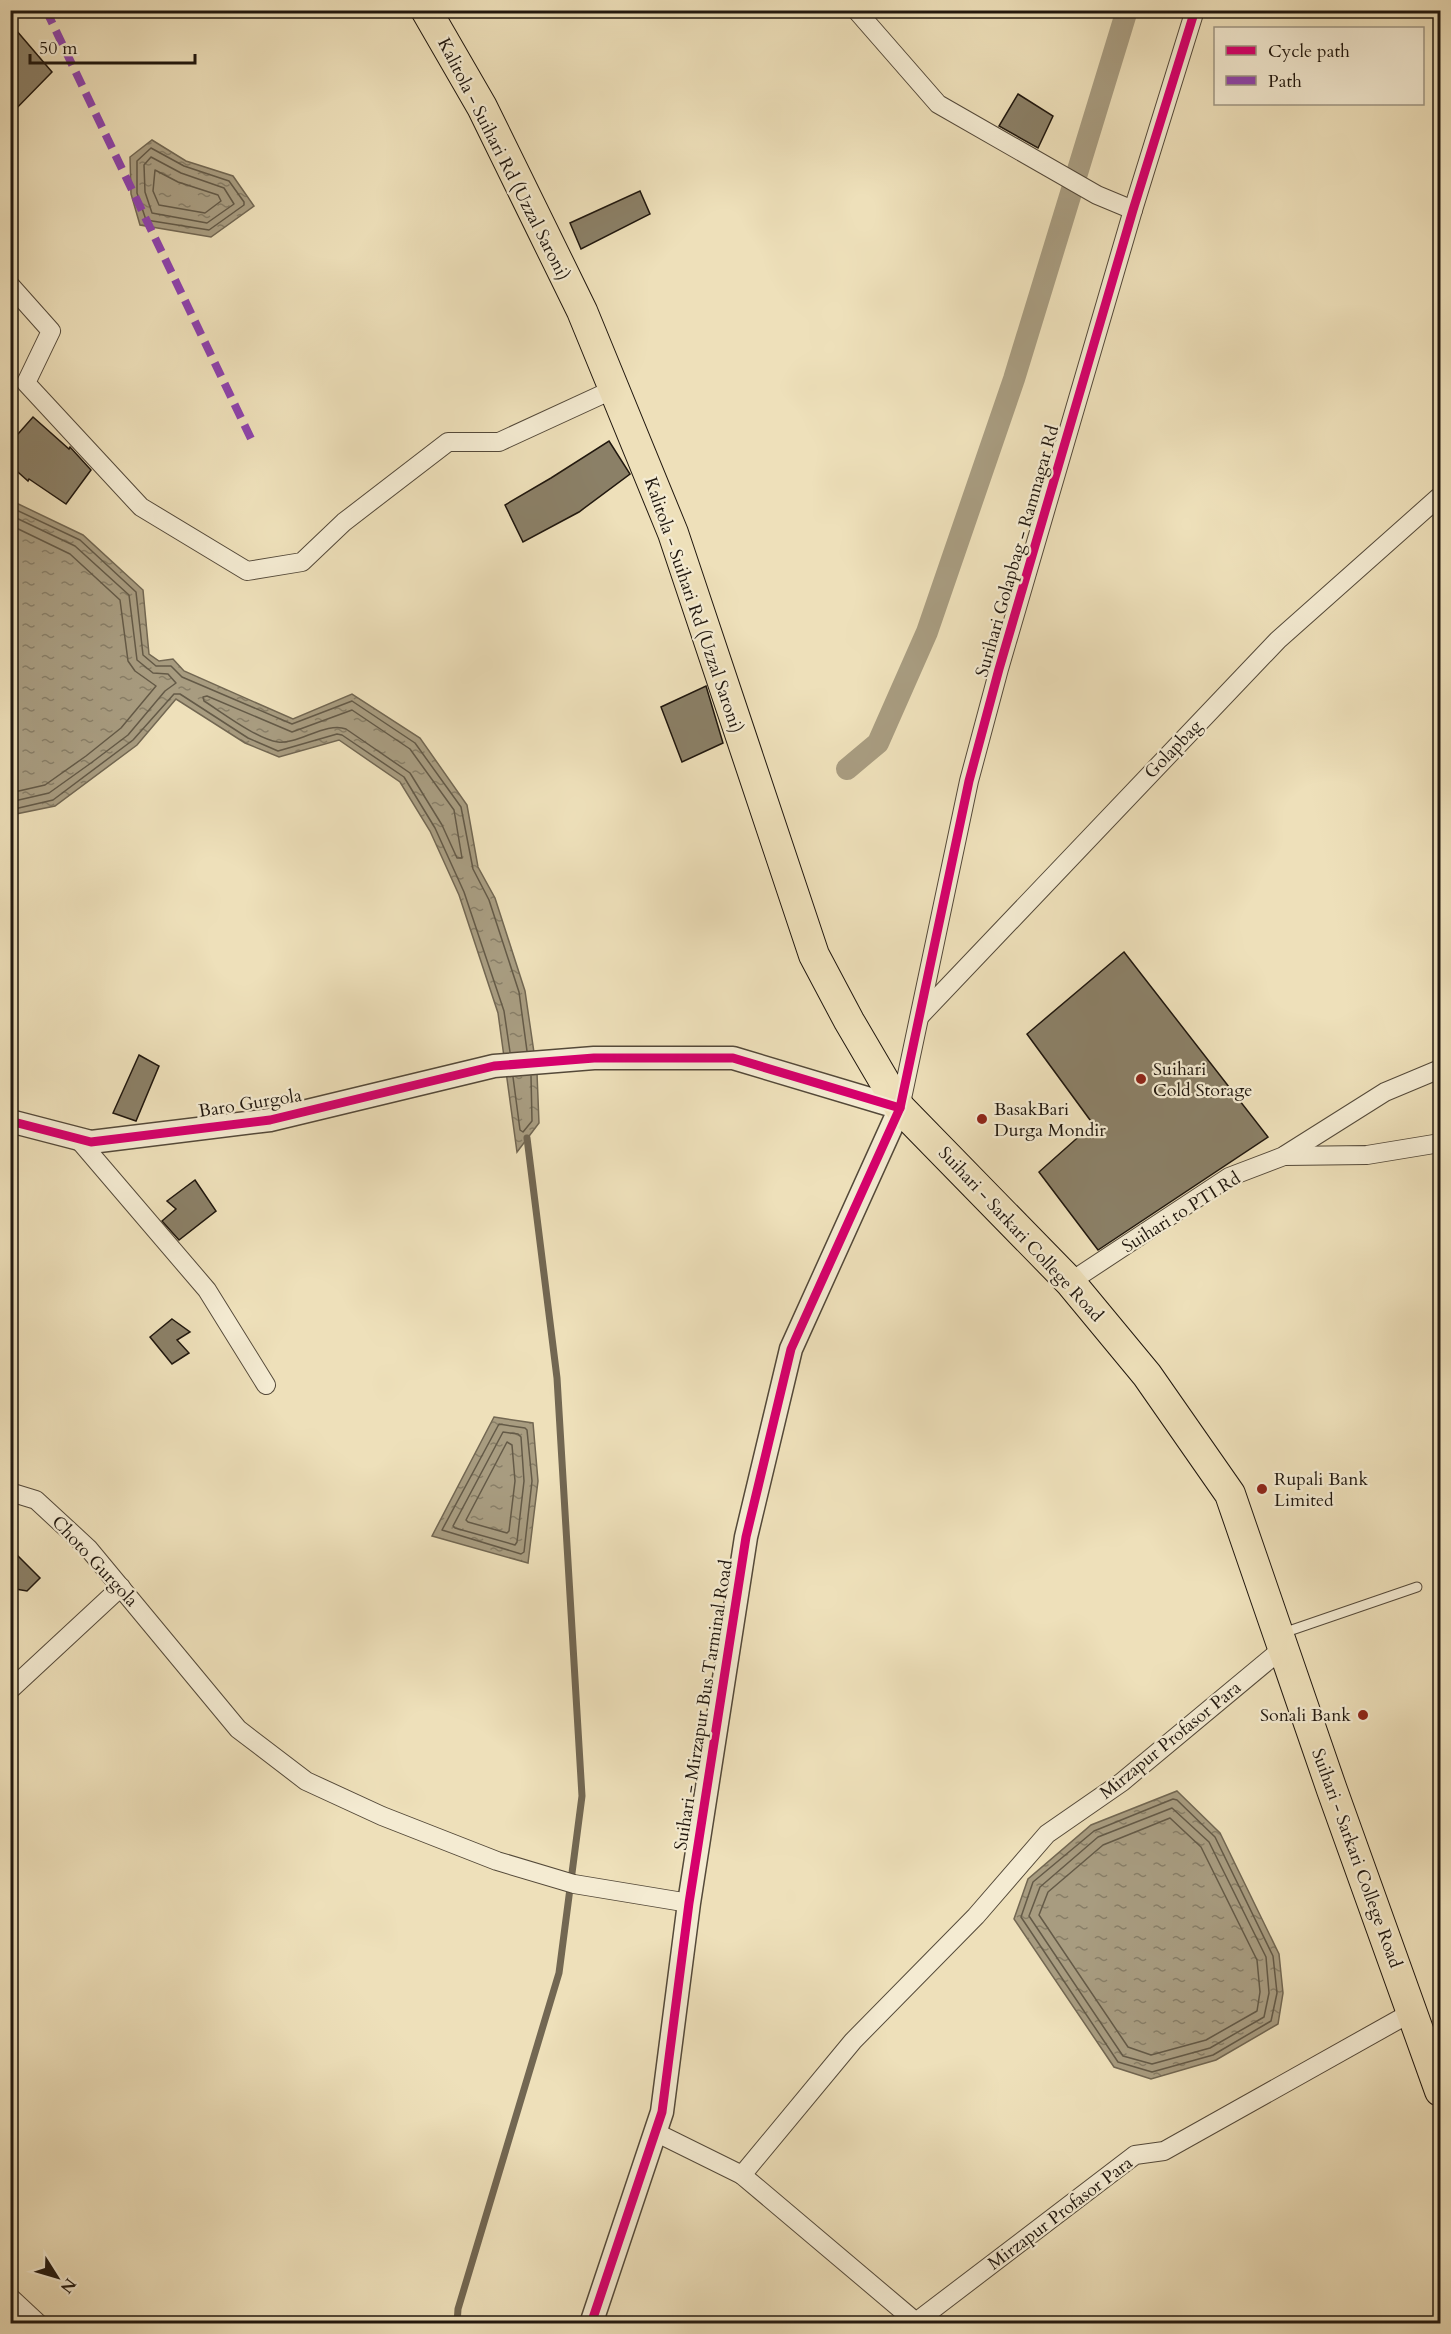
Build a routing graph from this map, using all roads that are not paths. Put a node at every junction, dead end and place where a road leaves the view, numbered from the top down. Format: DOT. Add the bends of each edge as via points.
graph roads {
  1 [pos="426,10"];
  2 [pos="856,10"];
  3 [pos="1195,10"];
  4 [pos="1132,210"];
  5 [pos="10,285"];
  6 [pos="614,389"];
  7 [pos="1440,496"];
  8 [pos="920,1016"];
  9 [pos="1440,1069"];
  10 [pos="900,1108"];
  11 [pos="10,1121"];
  12 [pos="77,1138"];
  13 [pos="1440,1143"];
  14 [pos="1284,1156"];
  15 [pos="1070,1282"];
  16 [pos="266,1385"];
  17 [pos="10,1492"];
  18 [pos="121,1587"];
  19 [pos="1417,1587"];
  20 [pos="1281,1642"];
  21 [pos="10,1690"];
  22 [pos="689,1904"];
  23 [pos="1412,2012"];
  24 [pos="1440,2091"];
  25 [pos="655,2132"];
  26 [pos="742,2175"];
  27 [pos="10,2297"];
  28 [pos="39,2324"];
  29 [pos="591,2324"];
  1 -- 6 [label="highway, Kalitola - Suihari Rd (Uzzal Saroni)" via="487,118 582,311"];
  2 -- 4 [label="street" via="938,104 1097,195"];
  3 -- 4 [label="street, Surihari Golapbag - Ramnagar Rd"];
  4 -- 8 [label="street, Surihari Golapbag - Ramnagar Rd" via="969,781"];
  5 -- 6 [label="street" via="51,330 26,383 141,507 247,571 302,562 344,522 448,442 499,442"];
  6 -- 10 [label="highway, Kalitola - Suihari Rd (Uzzal Saroni)" via="673,533 814,955"];
  7 -- 8 [label="street, Golapbag" via="1278,640"];
  8 -- 10 [label="street, Surihari Golapbag - Ramnagar Rd"];
  9 -- 14 [label="street" via="1385,1092"];
  10 -- 12 [label="street, Baro Gurgola" via="733,1058 594,1058 494,1066 270,1120 91,1142"];
  10 -- 15 [label="highway, Suihari - Sarkari College Road"];
  10 -- 22 [label="street, Suihari - Mirzapur Bus Tarminal Road" via="790,1348 746,1537"];
  11 -- 12 [label="street, Baro Gurgola"];
  12 -- 16 [label="street" via="207,1290"];
  13 -- 14 [label="street, Suihari to PTI Rd" via="1366,1155"];
  14 -- 15 [label="street, Suihari to PTI Rd" via="1229,1177"];
  15 -- 20 [label="highway, Suihari - Sarkari College Road" via="1147,1375 1230,1494"];
  17 -- 18 [label="street, Choto Gurgola" via="36,1500 88,1548"];
  18 -- 21 [label="street"];
  18 -- 22 [label="street, Choto Gurgola" via="238,1729 306,1781 486,1857 596,1888"];
  19 -- 20 [label="lane"];
  20 -- 23 [label="highway, Suihari - Sarkari College Road"];
  20 -- 26 [label="street, Mirzapur Profasor Para" via="1122,1782 1047,1834 976,1916 853,2041"];
  22 -- 25 [label="street, Suihari - Mirzapur Bus Tarminal Road" via="662,2112"];
  23 -- 24 [label="highway, Suihari - Sarkari College Road"];
  23 -- 26 [label="street, Mirzapur Profasor Para" via="1164,2151 1135,2155 915,2322"];
  25 -- 26 [label="street, Mirzapur Profasor Para"];
  25 -- 29 [label="street, Suihari - Mirzapur Bus Tarminal Road"];
  27 -- 28 [label="street"];
}
